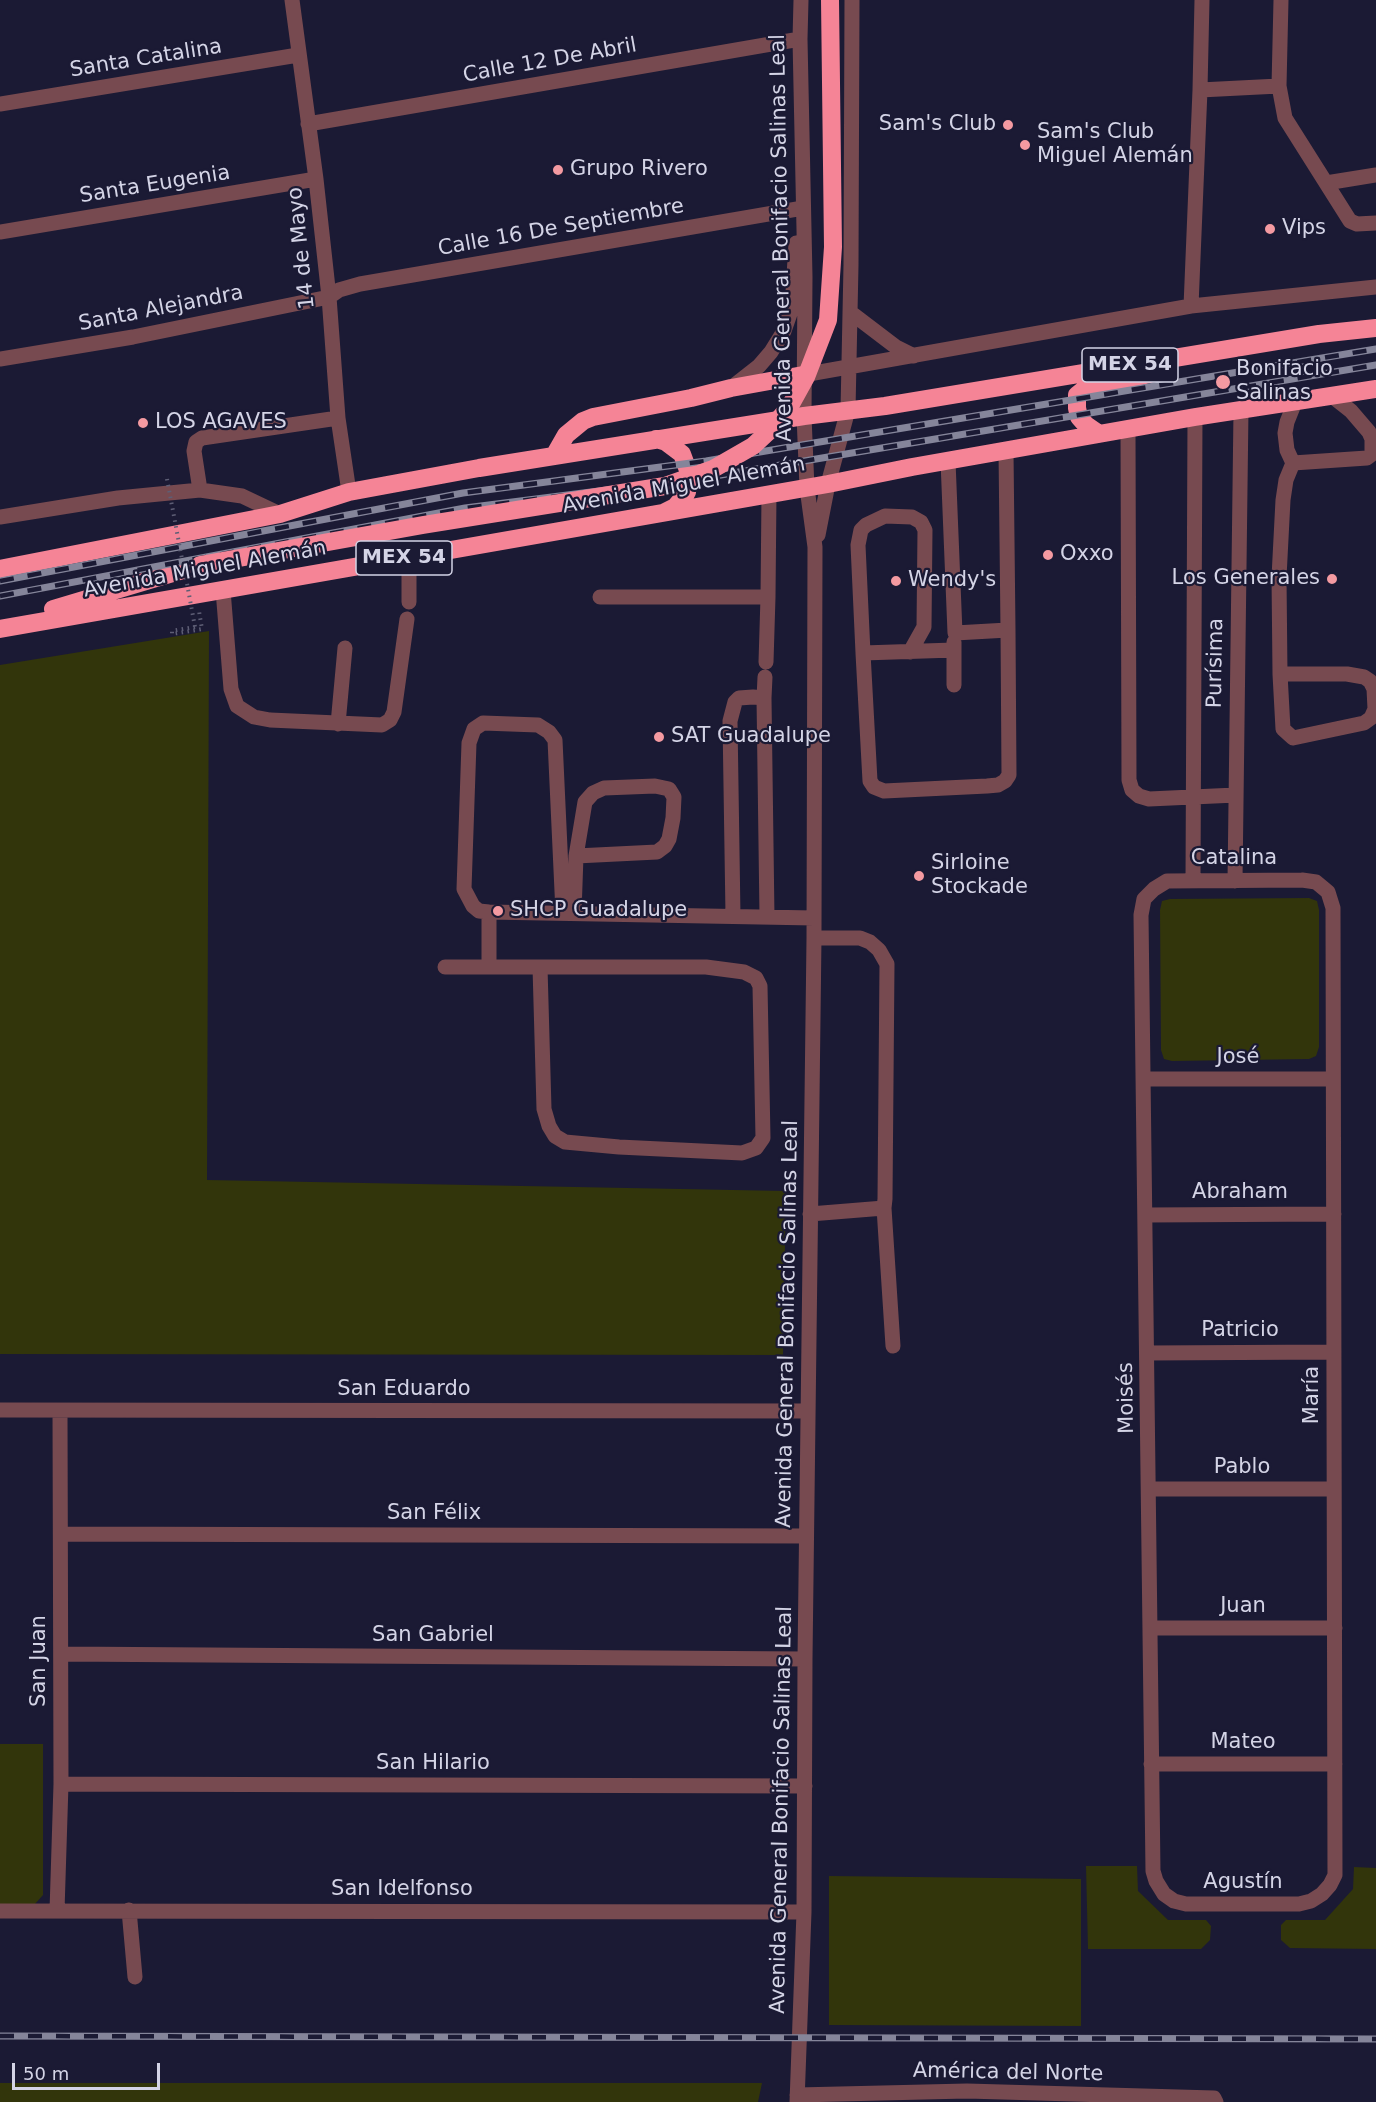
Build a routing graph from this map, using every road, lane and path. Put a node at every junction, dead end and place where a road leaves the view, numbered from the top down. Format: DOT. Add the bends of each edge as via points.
graph roads {
  1 [pos="292,0"];
  2 [pos="801,0"];
  3 [pos="830,0"];
  4 [pos="852,0"];
  5 [pos="1202,0"];
  6 [pos="1281,0"];
  7 [pos="800,39"];
  8 [pos="298,55"];
  9 [pos="1279,86"];
  10 [pos="1200,90"];
  11 [pos="0,104"];
  12 [pos="308,124"];
  13 [pos="1376,175"];
  14 [pos="316,179"];
  15 [pos="1326,183"];
  16 [pos="803,216"];
  17 [pos="1376,223"];
  18 [pos="0,232"];
  19 [pos="851,265"];
  20 [pos="805,277"];
  21 [pos="1376,286"];
  22 [pos="329,297"];
  23 [pos="1191,306"];
  24 [pos="850,312"];
  25 [pos="1376,327"];
  26 [pos="1319,334"];
  27 [pos="914,356"];
  28 [pos="0,359"];
  29 [pos="849,368"];
  30 [pos="803,375"];
  31 [pos="731,388"];
  32 [pos="1376,389"];
  33 [pos="1332,396"];
  34 [pos="1295,402"];
  35 [pos="848,410"];
  36 [pos="1240,410"];
  37 [pos="804,416"];
  38 [pos="1195,417"];
  39 [pos="338,418"];
  40 [pos="1128,429"];
  41 [pos="1099,434"];
  42 [pos="656,440"];
  43 [pos="1006,451"];
  44 [pos="554,456"];
  45 [pos="948,461"];
  46 [pos="1293,463"];
  47 [pos="167,479"];
  48 [pos="828,484"];
  49 [pos="807,488"];
  50 [pos="200,490"];
  51 [pos="349,492"];
  52 [pos="769,494"];
  53 [pos="280,514"];
  54 [pos="657,514"];
  55 [pos="0,517"];
  56 [pos="815,547"];
  57 [pos="409,557"];
  58 [pos="0,569"];
  59 [pos="223,590"];
  60 [pos="600,597"];
  61 [pos="768,597"];
  62 [pos="409,602"];
  63 [pos="407,619"];
  64 [pos="0,627"];
  65 [pos="202,629"];
  66 [pos="1008,630"];
  67 [pos="955,633"];
  68 [pos="345,648"];
  69 [pos="954,650"];
  70 [pos="910,651"];
  71 [pos="863,653"];
  72 [pos="1280,674"];
  73 [pos="954,685"];
  74 [pos="764,698"];
  75 [pos="338,724"];
  76 [pos="1236,795"];
  77 [pos="1194,797"];
  78 [pos="576,856"];
  79 [pos="1192,881"];
  80 [pos="1235,881"];
  81 [pos="1328,892"];
  82 [pos="1144,899"];
  83 [pos="489,912"];
  84 [pos="568,913"];
  85 [pos="733,916"];
  86 [pos="767,918"];
  87 [pos="814,918"];
  88 [pos="814,938"];
  89 [pos="489,966"];
  90 [pos="446,967"];
  91 [pos="540,967"];
  92 [pos="1143,1079"];
  93 [pos="1333,1079"];
  94 [pos="884,1208"];
  95 [pos="810,1214"];
  96 [pos="1334,1214"];
  97 [pos="1146,1215"];
  98 [pos="893,1346"];
  99 [pos="1334,1352"];
  100 [pos="1147,1353"];
  101 [pos="0,1410"];
  102 [pos="60,1411"];
  103 [pos="808,1411"];
  104 [pos="1149,1488"];
  105 [pos="1334,1489"];
  106 [pos="61,1534"];
  107 [pos="806,1536"];
  108 [pos="1150,1628"];
  109 [pos="1335,1628"];
  110 [pos="61,1654"];
  111 [pos="805,1659"];
  112 [pos="1151,1764"];
  113 [pos="1335,1764"];
  114 [pos="61,1784"];
  115 [pos="806,1786"];
  116 [pos="1164,1894"];
  117 [pos="1322,1894"];
  118 [pos="129,1910"];
  119 [pos="0,1911"];
  120 [pos="57,1911"];
  121 [pos="804,1912"];
  122 [pos="135,1977"];
  123 [pos="797,2098"];
  124 [pos="1216,2102"];
  1 -- 8 [label="street, 14 de Mayo"];
  2 -- 7 [label="street, Avenida General Bonifacio Salinas Leal"];
  3 -- 64 [label="highway, bridge" via="833,255 828,320 802,386 786,411 753,446 713,469 665,486 200,565"];
  4 -- 19 [label="street, Avenida General Bonifacio Salinas Leal"];
  5 -- 10 [label="street"];
  6 -- 9 [label="street"];
  7 -- 12 [label="street, Calle 12 De Abril"];
  7 -- 16 [label="street, Avenida General Bonifacio Salinas Leal"];
  8 -- 11 [label="street, Santa Catalina"];
  8 -- 12 [label="street, 14 de Mayo"];
  9 -- 10 [label="street"];
  9 -- 15 [label="street" via="1285,117"];
  10 -- 23 [label="street"];
  12 -- 14 [label="street, 14 de Mayo"];
  13 -- 15 [label="street"];
  14 -- 18 [label="street, Santa Eugenia"];
  14 -- 22 [label="street, 14 de Mayo"];
  15 -- 17 [label="street" via="1350,221"];
  16 -- 20 [label="street, Avenida General Bonifacio Salinas Leal"];
  16 -- 22 [label="street, Calle 16 De Septiembre" via="360,284"];
  16 -- 31 [label="street" via="796,243 792,308 784,331 759,366"];
  19 -- 20 [label="street" via="842,279 831,286 817,286"];
  19 -- 24 [label="street, Avenida General Bonifacio Salinas Leal"];
  20 -- 30 [label="street, Avenida General Bonifacio Salinas Leal"];
  21 -- 23 [label="street"];
  22 -- 28 [label="street, Santa Alejandra" via="133,337"];
  22 -- 39 [label="street, 14 de Mayo"];
  23 -- 27 [label="street"];
  24 -- 27 [label="street"];
  24 -- 29 [label="street, Avenida General Bonifacio Salinas Leal"];
  25 -- 26 [label="highway, Avenida Miguel Alemán / MEX 54"];
  26 -- 35 [label="highway, Avenida Miguel Alemán / MEX 54"];
  26 -- 41 [label="highway" via="1082,391 1076,401 1079,417"];
  27 -- 29 [label="street"];
  29 -- 30 [label="street"];
  29 -- 35 [label="street, Avenida General Bonifacio Salinas Leal"];
  30 -- 31 [label="highway"];
  30 -- 37 [label="street, Avenida General Bonifacio Salinas Leal"];
  31 -- 44 [label="highway" via="593,417 566,435"];
  32 -- 33 [label="highway, Avenida Miguel Alemán / MEX 54"];
  33 -- 34 [label="highway, Avenida Miguel Alemán / MEX 54"];
  33 -- 46 [label="street" via="1369,432 1372,454 1367,458"];
  34 -- 36 [label="highway, Avenida Miguel Alemán / MEX 54"];
  34 -- 46 [label="street" via="1285,433"];
  35 -- 37 [label="highway, Avenida Miguel Alemán / MEX 54"];
  35 -- 48 [label="street, Avenida General Bonifacio Salinas Leal"];
  36 -- 38 [label="highway, Avenida Miguel Alemán / MEX 54"];
  36 -- 76 [label="street, Purísima"];
  37 -- 42 [label="highway, Avenida Miguel Alemán / MEX 54"];
  37 -- 49 [label="street, Avenida General Bonifacio Salinas Leal"];
  38 -- 40 [label="highway, Avenida Miguel Alemán / MEX 54"];
  38 -- 77 [label="street, Purísima"];
  39 -- 50 [label="street" via="202,438 196,442 194,451"];
  39 -- 51 [label="street, 14 de Mayo"];
  40 -- 41 [label="highway, Avenida Miguel Alemán / MEX 54"];
  40 -- 77 [label="street" via="1129,780 1138,796 1149,799"];
  41 -- 43 [label="highway, Avenida Miguel Alemán / MEX 54"];
  42 -- 44 [label="highway, Avenida Miguel Alemán / MEX 54"];
  42 -- 54 [label="highway" via="682,454 689,473 687,492 681,500 675,507"];
  43 -- 45 [label="highway, Avenida Miguel Alemán / MEX 54"];
  43 -- 66 [label="street"];
  44 -- 51 [label="highway, Avenida Miguel Alemán / MEX 54"];
  45 -- 48 [label="highway, Avenida Miguel Alemán / MEX 54"];
  45 -- 67 [label="street"];
  46 -- 72 [label="street" via="1283,500"];
  47 -- 65 [label="path, bridge" via="195,627 172,634"];
  48 -- 49 [label="highway, Avenida Miguel Alemán / MEX 54"];
  48 -- 56 [label="street, Avenida General Bonifacio Salinas Leal"];
  49 -- 52 [label="highway, Avenida Miguel Alemán / MEX 54"];
  49 -- 56 [label="street, Avenida General Bonifacio Salinas Leal"];
  50 -- 53 [label="street, Avenida Miguel Alemán" via="242,496"];
  50 -- 55 [label="street, Avenida Miguel Alemán" via="118,498"];
  51 -- 53 [label="highway, Avenida Miguel Alemán / MEX 54"];
  52 -- 54 [label="highway, Avenida Miguel Alemán / MEX 54"];
  52 -- 61 [label="street"];
  53 -- 58 [label="highway, Avenida Miguel Alemán / MEX 54"];
  54 -- 57 [label="highway, Avenida Miguel Alemán / MEX 54"];
  56 -- 87 [label="street, Avenida General Bonifacio Salinas Leal"];
  57 -- 59 [label="highway, Avenida Miguel Alemán / MEX 54"];
  57 -- 62 [label="street"];
  59 -- 64 [label="highway, Avenida Miguel Alemán / MEX 54"];
  59 -- 75 [label="street" via="231,689 237,706 254,717 270,720"];
  60 -- 61 [label="street"];
  61 -- 74 [label="street"];
  63 -- 75 [label="street" via="390,720 382,725"];
  66 -- 67 [label="street"];
  66 -- 71 [label="street" via="1009,775 998,785 884,790 874,787 870,781"];
  67 -- 69 [label="street"];
  68 -- 75 [label="street"];
  69 -- 70 [label="street"];
  69 -- 73 [label="street"];
  70 -- 71 [label="street"];
  70 -- 71 [label="street" via="924,627 926,530 921,522 903,515 885,516 861,530 858,545"];
  72 -- 72 [label="street" via="1283,729 1293,738 1364,723 1375,709 1374,689 1364,677"];
  74 -- 85 [label="street" via="739,698 729,721"];
  74 -- 86 [label="street"];
  76 -- 77 [label="street"];
  76 -- 80 [label="street, Purísima"];
  77 -- 79 [label="street, Purísima"];
  78 -- 78 [label="street" via="585,802 593,793 604,788 669,789 674,797 673,818 666,846 657,852"];
  78 -- 84 [label="street"];
  79 -- 80 [label="street, Catalina"];
  79 -- 82 [label="street, Catalina" via="1167,881"];
  80 -- 81 [label="street, Catalina" via="1302,880 1316,882"];
  81 -- 93 [label="street, María" via="1333,908"];
  82 -- 92 [label="street, Moisés"];
  83 -- 84 [label="street"];
  83 -- 84 [label="street" via="473,906 464,889 469,743 474,729 483,723 538,725 555,740"];
  83 -- 89 [label="street"];
  84 -- 85 [label="street"];
  85 -- 86 [label="street"];
  86 -- 87 [label="street"];
  87 -- 88 [label="street, Avenida General Bonifacio Salinas Leal"];
  88 -- 94 [label="street" via="870,942 887,964"];
  88 -- 95 [label="street, Avenida General Bonifacio Salinas Leal"];
  89 -- 90 [label="street"];
  89 -- 91 [label="street"];
  91 -- 91 [label="street" via="706,967 744,972 756,978 760,986 763,1138 756,1148 742,1153 619,1147 565,1142 555,1136 544,1109"];
  92 -- 93 [label="street, José"];
  92 -- 97 [label="street, Moisés"];
  93 -- 96 [label="street, María"];
  94 -- 95 [label="street"];
  94 -- 98 [label="street"];
  95 -- 103 [label="street, Avenida General Bonifacio Salinas Leal"];
  96 -- 97 [label="street, Abraham"];
  96 -- 99 [label="street, María"];
  97 -- 100 [label="street, Moisés"];
  99 -- 100 [label="street, Patricio"];
  99 -- 105 [label="street, María"];
  100 -- 104 [label="street, Moisés"];
  101 -- 102 [label="street, San Eduardo"];
  102 -- 103 [label="street, San Eduardo"];
  102 -- 106 [label="street, San Juan"];
  103 -- 107 [label="street, Avenida General Bonifacio Salinas Leal"];
  104 -- 105 [label="street, Pablo"];
  104 -- 108 [label="street, Moisés"];
  105 -- 109 [label="street, María"];
  106 -- 107 [label="street, San Félix"];
  106 -- 110 [label="street, San Juan"];
  107 -- 111 [label="street, Avenida General Bonifacio Salinas Leal"];
  108 -- 109 [label="street, Juan"];
  108 -- 112 [label="street, Moisés"];
  109 -- 113 [label="street, María"];
  110 -- 111 [label="street, San Gabriel"];
  110 -- 114 [label="street, San Juan"];
  111 -- 115 [label="street, Avenida General Bonifacio Salinas Leal"];
  112 -- 113 [label="street, Mateo"];
  112 -- 116 [label="street, Moisés" via="1153,1871"];
  113 -- 117 [label="street, María" via="1335,1875"];
  114 -- 115 [label="street, San Hilario"];
  114 -- 120 [label="street, San Juan"];
  115 -- 121 [label="street, Avenida General Bonifacio Salinas Leal"];
  116 -- 117 [label="street, Agustín" via="1186,1904 1299,1904"];
  118 -- 120 [label="street, San Idelfonso"];
  118 -- 121 [label="street, San Idelfonso"];
  118 -- 122 [label="street"];
  119 -- 120 [label="street, San Idelfonso"];
  121 -- 123 [label="street, Avenida General Bonifacio Salinas Leal"];
  123 -- 124 [label="street, América del Norte" via="967,2091 1214,2098"];
}
